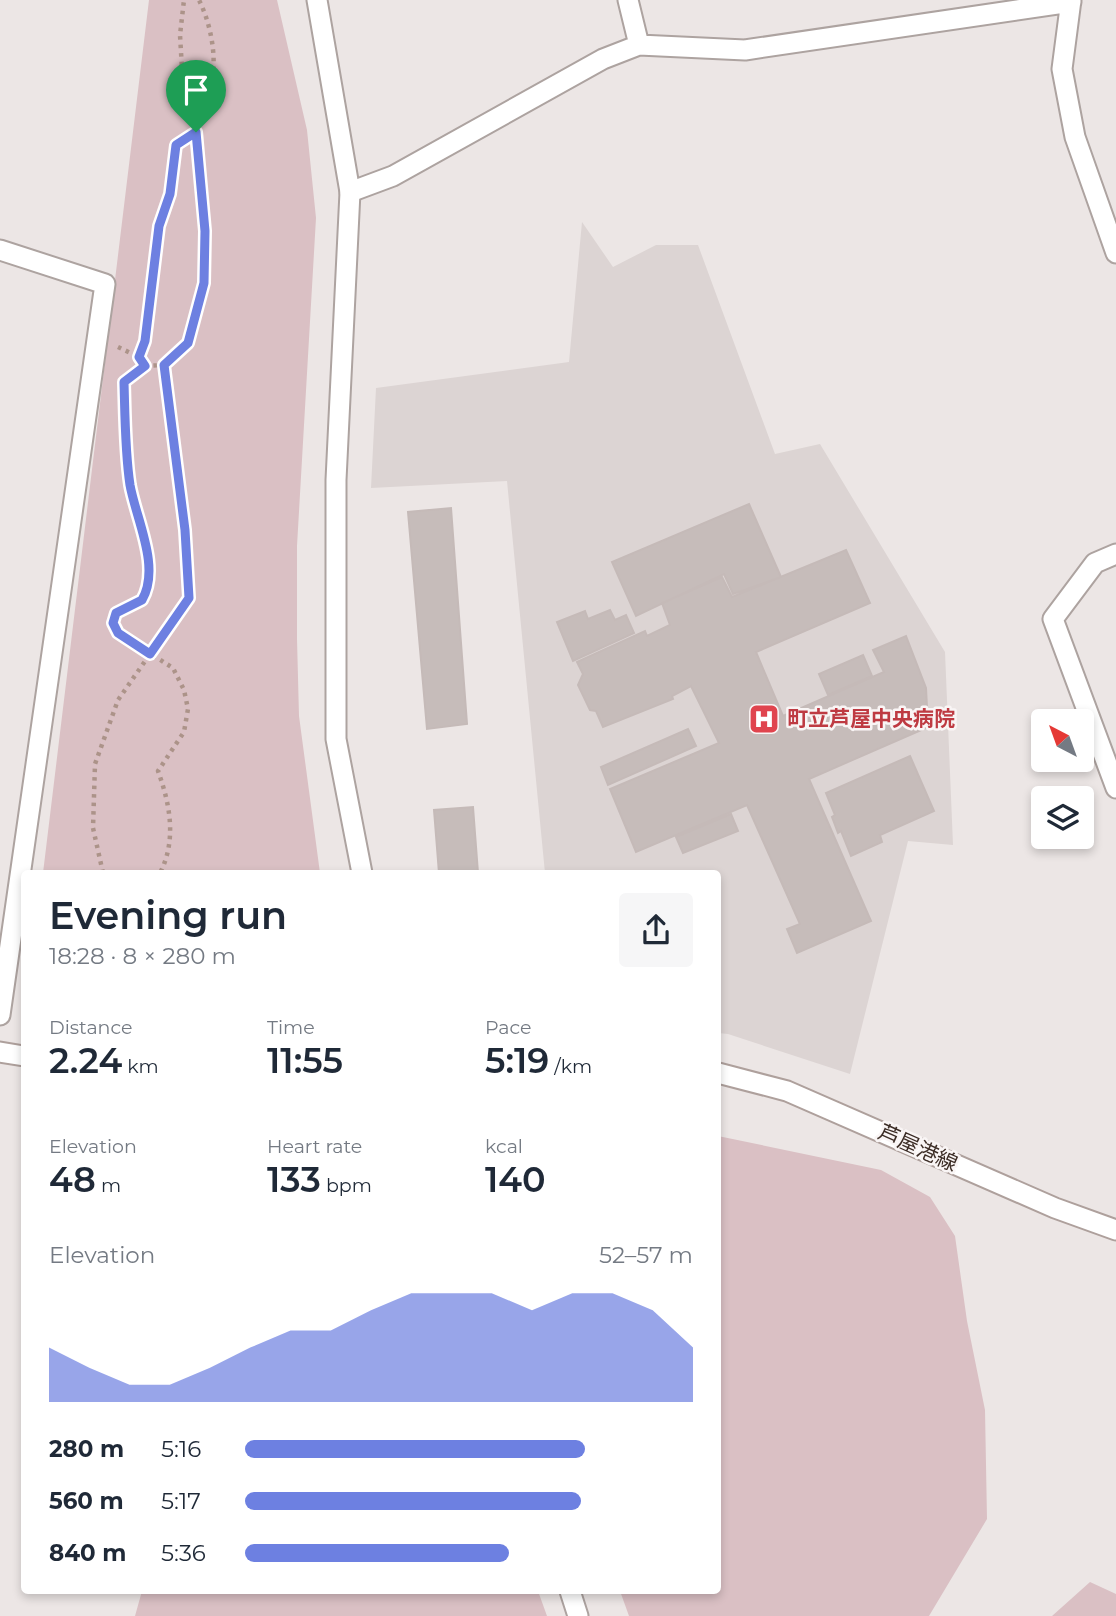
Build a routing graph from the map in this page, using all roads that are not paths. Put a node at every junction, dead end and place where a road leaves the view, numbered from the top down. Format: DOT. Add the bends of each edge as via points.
graph roads {
  1 [pos="317,0"];
  2 [pos="628,0"];
  3 [pos="1071,1"];
  4 [pos="639,44"];
  5 [pos="350,192"];
  6 [pos="0,250"];
  7 [pos="1116,253"];
  8 [pos="1116,554"];
  9 [pos="1116,788"];
  10 [pos="361,870"];
  11 [pos="0,1015"];
  12 [pos="0,1052"];
  13 [pos="21,1056"];
  14 [pos="721,1074"];
  15 [pos="1116,1230"];
  16 [pos="571,1594"];
  17 [pos="578,1616"];
  1 -- 5 [label="street"];
  2 -- 4 [label="street"];
  3 -- 4 [label="street" via="745,50"];
  3 -- 7 [label="street" via="1062,69 1075,137"];
  4 -- 5 [label="street" via="590,65 393,176"];
  5 -- 10 [label="street" via="335,480 336,739"];
  6 -- 11 [label="street" via="105,284"];
  8 -- 9 [label="street" via="1095,564 1053,619"];
  12 -- 13 [label="street"];
  14 -- 15 [label="street, 芦屋港線" via="788,1091 1055,1208"];
  16 -- 17 [label="street"];
}
